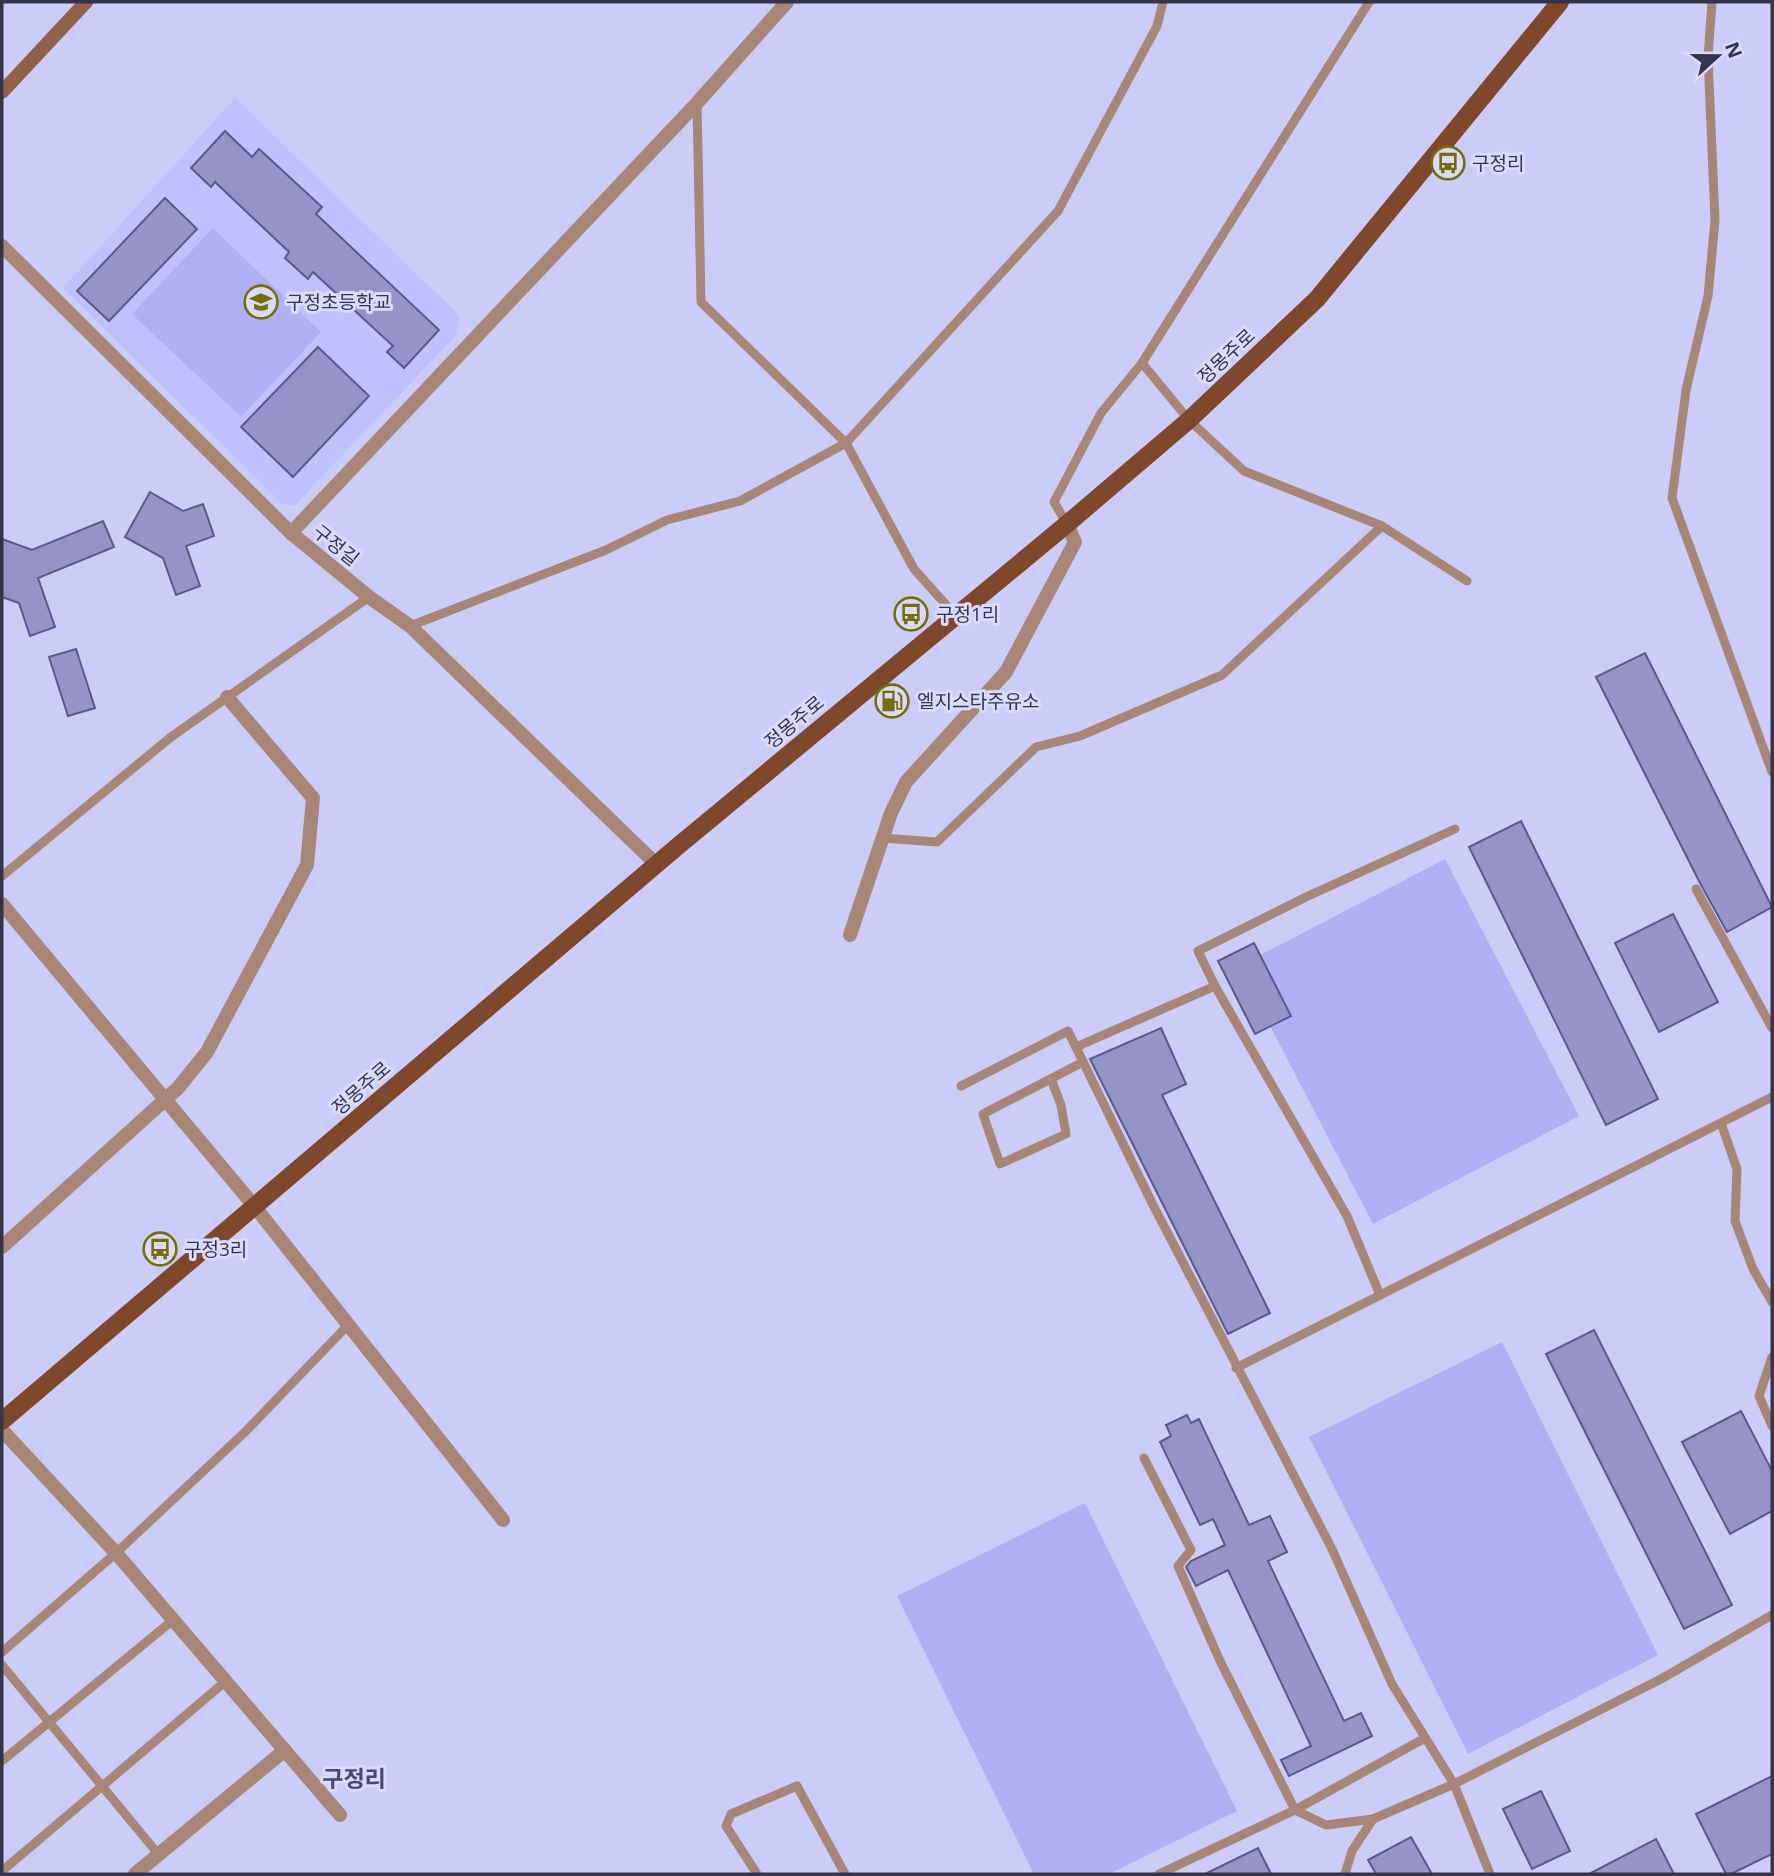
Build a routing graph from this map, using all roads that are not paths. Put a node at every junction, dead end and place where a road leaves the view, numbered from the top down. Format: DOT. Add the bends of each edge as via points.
graph roads {
  1 [pos="86,2"];
  2 [pos="787,2"];
  3 [pos="1163,2"];
  4 [pos="1369,2"];
  5 [pos="1559,2"];
  6 [pos="1712,2"];
  7 [pos="2,92"];
  8 [pos="697,103"];
  9 [pos="2,246"];
  10 [pos="1142,363"];
  11 [pos="1189,420"];
  12 [pos="846,443"];
  13 [pos="1067,524"];
  14 [pos="1382,526"];
  15 [pos="291,533"];
  16 [pos="1467,580"];
  17 [pos="369,597"];
  18 [pos="956,616"];
  19 [pos="410,626"];
  20 [pos="228,696"];
  21 [pos="1772,772"];
  22 [pos="1455,829"];
  23 [pos="882,838"];
  24 [pos="656,864"];
  25 [pos="2,876"];
  26 [pos="1696,889"];
  27 [pos="2,904"];
  28 [pos="850,935"];
  29 [pos="1215,986"];
  30 [pos="1772,1028"];
  31 [pos="1076,1047"];
  32 [pos="1083,1062"];
  33 [pos="1051,1079"];
  34 [pos="961,1086"];
  35 [pos="1772,1097"];
  36 [pos="165,1099"];
  37 [pos="1721,1123"];
  38 [pos="255,1207"];
  39 [pos="2,1247"];
  40 [pos="1380,1295"];
  41 [pos="1772,1303"];
  42 [pos="348,1325"];
  43 [pos="1772,1357"];
  44 [pos="1236,1368"];
  45 [pos="2,1421"];
  46 [pos="1772,1426"];
  47 [pos="2,1430"];
  48 [pos="1144,1458"];
  49 [pos="502,1520"];
  50 [pos="116,1553"];
  51 [pos="1772,1615"];
  52 [pos="173,1620"];
  53 [pos="2,1652"];
  54 [pos="2,1665"];
  55 [pos="226,1681"];
  56 [pos="49,1722"];
  57 [pos="1426,1738"];
  58 [pos="285,1750"];
  59 [pos="2,1761"];
  60 [pos="1454,1784"];
  61 [pos="101,1785"];
  62 [pos="1295,1810"];
  63 [pos="340,1815"];
  64 [pos="1373,1819"];
  65 [pos="159,1855"];
  66 [pos="2,1871"];
  67 [pos="135,1874"];
  68 [pos="757,1874"];
  69 [pos="845,1874"];
  70 [pos="1159,1874"];
  71 [pos="1345,1874"];
  72 [pos="1490,1874"];
  1 -- 7 [label="main road"];
  2 -- 8 [label="street"];
  3 -- 12 [label="lane" via="1157,26 1058,211"];
  4 -- 10 [label="lane"];
  5 -- 11 [label="main road, 정몽주로" via="1317,299"];
  6 -- 21 [label="lane" via="1708,57 1715,220 1708,296 1686,390 1672,498"];
  8 -- 12 [label="lane" via="701,302"];
  8 -- 15 [label="street"];
  9 -- 15 [label="street, 구정길"];
  10 -- 11 [label="lane"];
  10 -- 13 [label="lane" via="1101,413 1055,502"];
  11 -- 13 [label="main road, 정몽주로"];
  11 -- 14 [label="lane" via="1244,471"];
  12 -- 18 [label="lane" via="914,569"];
  12 -- 19 [label="lane" via="740,500 667,520 606,550"];
  13 -- 18 [label="main road, 정몽주로"];
  13 -- 23 [label="street" via="1075,542 1006,672 906,782"];
  14 -- 16 [label="lane"];
  14 -- 23 [label="lane" via="1222,675 1080,736 1036,747 937,842"];
  15 -- 17 [label="street, 구정길"];
  17 -- 19 [label="street, 구정길"];
  17 -- 20 [label="lane"];
  18 -- 24 [label="main road, 정몽주로"];
  19 -- 24 [label="street, 구정길"];
  20 -- 25 [label="lane"];
  20 -- 36 [label="street" via="313,798 307,865 207,1052"];
  22 -- 29 [label="lane" via="1198,951"];
  23 -- 28 [label="street"];
  24 -- 38 [label="main road, 정몽주로"];
  26 -- 30 [label="lane"];
  27 -- 36 [label="street"];
  29 -- 31 [label="lane"];
  29 -- 40 [label="lane" via="1348,1216"];
  31 -- 32 [label="lane"];
  31 -- 34 [label="lane" via="1068,1031"];
  32 -- 33 [label="lane"];
  32 -- 44 [label="lane"];
  33 -- 33 [label="lane" via="984,1114 1000,1164 1066,1134"];
  35 -- 37 [label="lane"];
  36 -- 38 [label="street"];
  36 -- 39 [label="street"];
  37 -- 40 [label="lane"];
  37 -- 41 [label="lane" via="1737,1168 1734,1221"];
  38 -- 42 [label="street"];
  38 -- 45 [label="main road, 정몽주로"];
  40 -- 44 [label="lane"];
  42 -- 49 [label="street"];
  42 -- 50 [label="lane" via="245,1432"];
  43 -- 46 [label="lane" via="1759,1396"];
  44 -- 57 [label="lane" via="1331,1547 1392,1684"];
  47 -- 50 [label="street"];
  48 -- 62 [label="lane" via="1191,1550 1178,1566"];
  50 -- 52 [label="street"];
  50 -- 53 [label="lane"];
  51 -- 60 [label="lane" via="1661,1679"];
  52 -- 55 [label="street"];
  52 -- 56 [label="lane"];
  54 -- 56 [label="lane"];
  55 -- 58 [label="street"];
  55 -- 61 [label="lane"];
  56 -- 59 [label="lane"];
  56 -- 61 [label="lane"];
  57 -- 60 [label="lane"];
  57 -- 62 [label="lane"];
  58 -- 63 [label="street"];
  58 -- 65 [label="street"];
  60 -- 64 [label="lane"];
  60 -- 72 [label="lane"];
  61 -- 65 [label="lane"];
  61 -- 66 [label="lane"];
  62 -- 64 [label="lane" via="1326,1825"];
  62 -- 70 [label="lane"];
  64 -- 71 [label="lane" via="1352,1851"];
  65 -- 67 [label="street"];
  68 -- 69 [label="lane" via="726,1826 731,1814 797,1786"];
}
